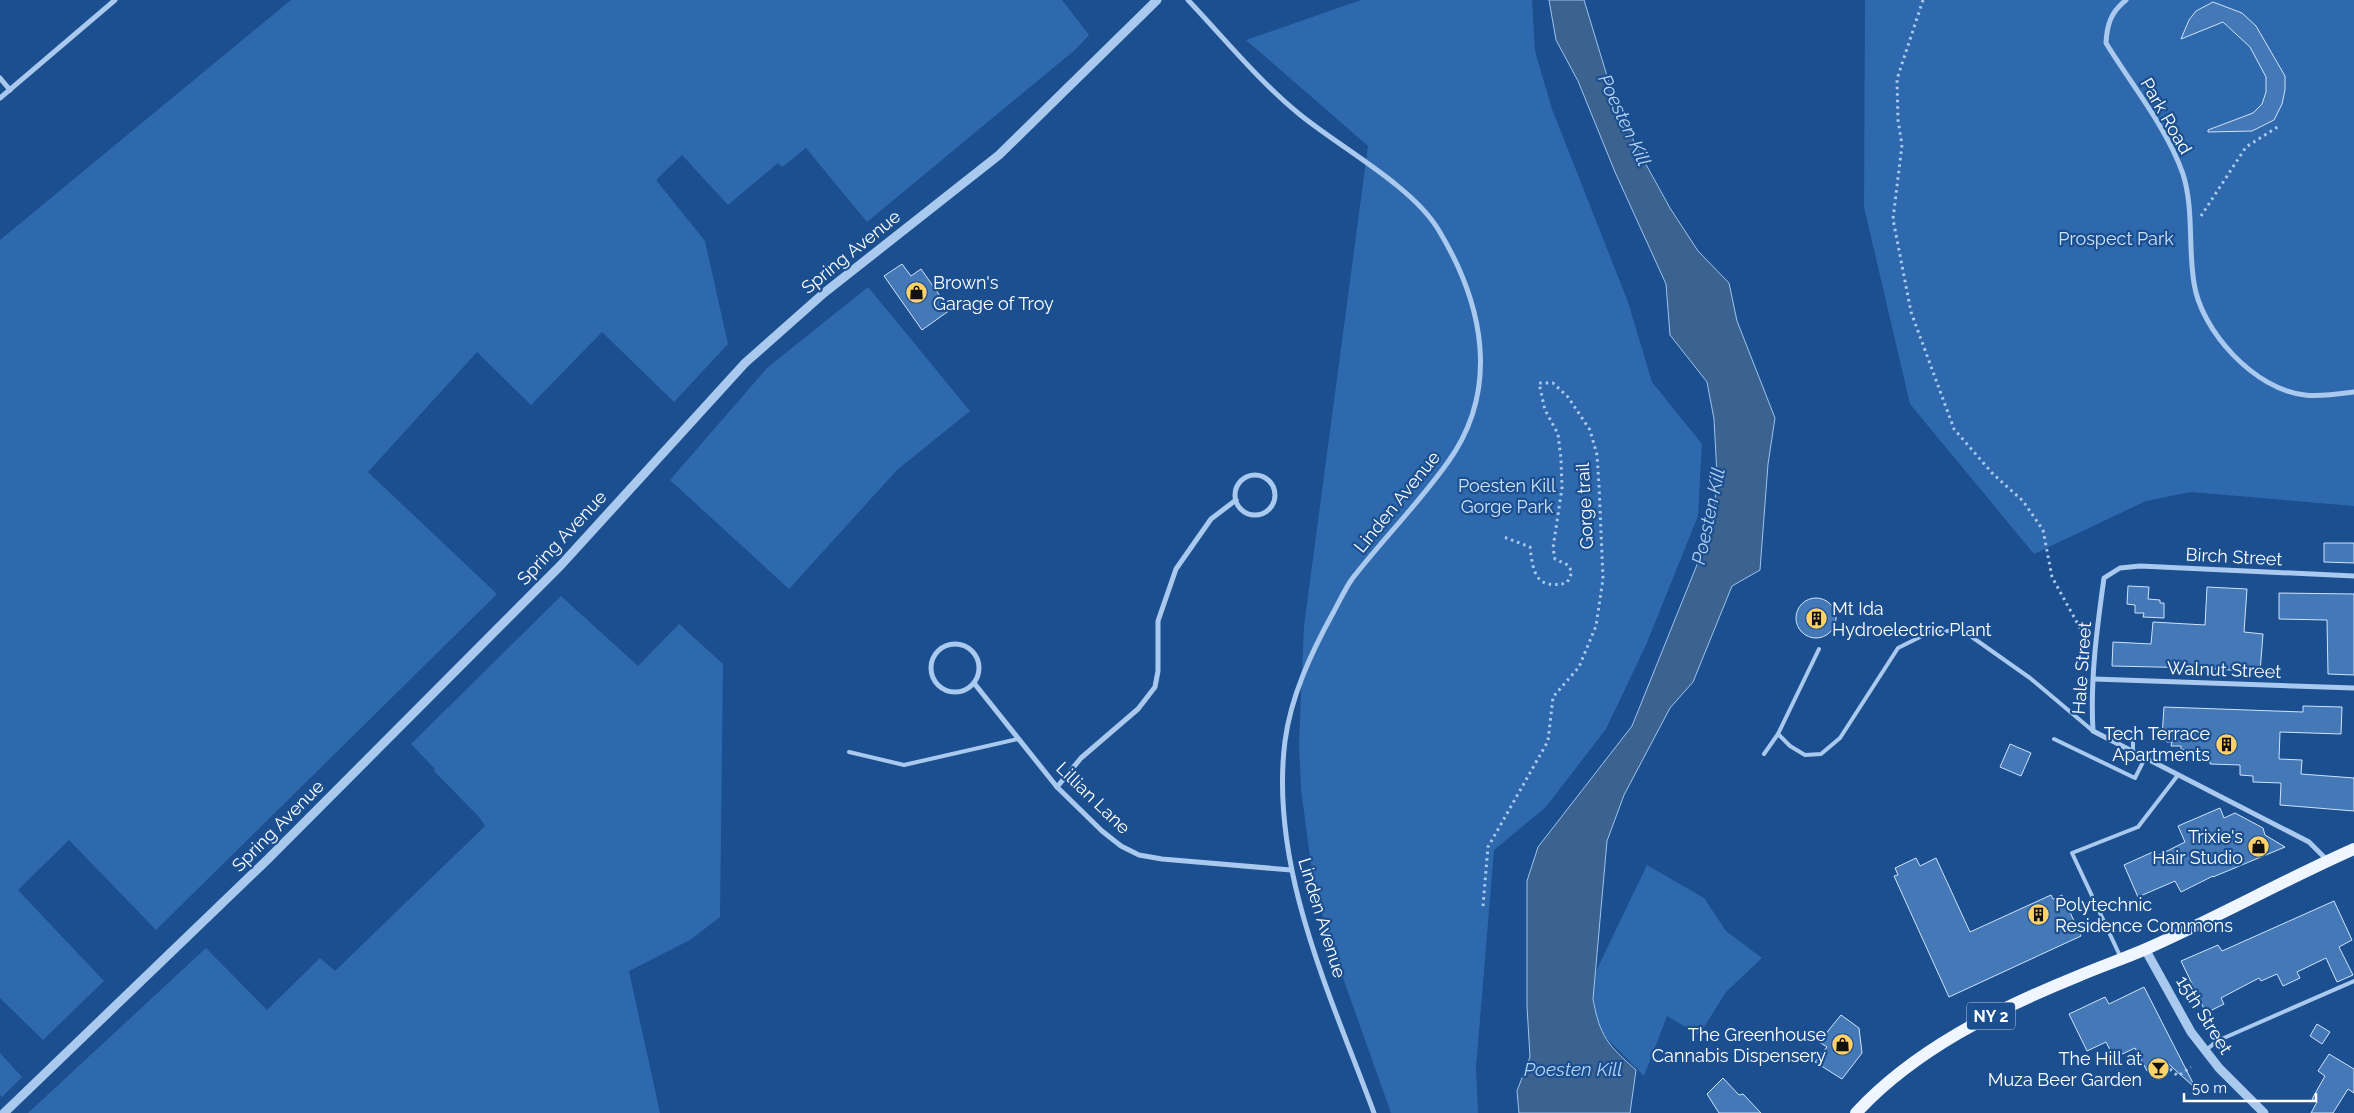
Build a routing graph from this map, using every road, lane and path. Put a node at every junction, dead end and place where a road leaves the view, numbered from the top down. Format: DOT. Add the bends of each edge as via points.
graph roads {
  1 [pos="115,0"];
  2 [pos="1156,0"];
  3 [pos="1188,0"];
  4 [pos="1923,0"];
  5 [pos="2126,0"];
  6 [pos="0,78"];
  7 [pos="10,90"];
  8 [pos="0,98"];
  9 [pos="2279,126"];
  10 [pos="2190,235"];
  11 [pos="2354,392"];
  12 [pos="1236,500"];
  13 [pos="1504,537"];
  14 [pos="2113,572"];
  15 [pos="2354,576"];
  16 [pos="2096,645"];
  17 [pos="1819,649"];
  18 [pos="2094,679"];
  19 [pos="974,684"];
  20 [pos="2354,688"];
  21 [pos="2092,730"];
  22 [pos="1778,734"];
  23 [pos="2133,734"];
  24 [pos="1018,739"];
  25 [pos="2054,739"];
  26 [pos="2133,751"];
  27 [pos="849,752"];
  28 [pos="1764,754"];
  29 [pos="2145,758"];
  30 [pos="2178,775"];
  31 [pos="1057,787"];
  32 [pos="2354,849"];
  33 [pos="2329,861"];
  34 [pos="1291,870"];
  35 [pos="1482,906"];
  36 [pos="2146,949"];
  37 [pos="2122,959"];
  38 [pos="2354,981"];
  39 [pos="2205,1050"];
  40 [pos="2192,1067"];
  41 [pos="2170,1070"];
  42 [pos="4,1113"];
  43 [pos="1374,1113"];
  44 [pos="1856,1113"];
  45 [pos="2264,1113"];
  1 -- 7 [label="street"];
  2 -- 42 [label="street, Spring Avenue" via="1000,155 824,293 744,363 547,579 268,859"];
  3 -- 34 [label="street, Linden Avenue" via="1297,113 1417,203 1436,225 1454,256 1476,313 1481,349 1474,412 1463,437 1448,462 1350,582 1323,632 1293,701 1285,741 1282,796"];
  4 -- 16 [label="path" via="1897,79 1902,145 1893,219 1911,312 1954,429 1993,474 2023,501 2043,530 2052,576 2080,628"];
  5 -- 10 [label="street, Park Road" via="2115,8 2106,26 2106,43 2164,134 2183,174 2190,205"];
  6 -- 7 [label="street"];
  7 -- 8 [label="street"];
  9 -- 10 [label="path" via="2246,147"];
  10 -- 11 [label="street, Park Road" via="2194,285 2203,309 2240,363 2265,380 2304,395"];
  12 -- 12 [label="street" via="1236,489 1246,477 1263,476 1274,490 1272,504 1261,514 1245,512"];
  12 -- 31 [label="street" via="1211,519 1176,569 1158,621 1156,687 1138,709 1080,758"];
  13 -- 35 [label="path, Gorge trail" via="1530,547 1533,570 1541,582 1554,586 1567,583 1572,572 1568,565 1555,559 1553,548 1562,488 1558,434 1545,410 1540,383 1553,383 1568,397 1590,430 1600,485 1603,579 1596,626 1579,667 1554,697 1548,740 1488,848"];
  14 -- 15 [label="street, Birch Street" via="2140,566"];
  14 -- 16 [label="street, Hale Street" via="2104,578"];
  16 -- 18 [label="street, Hale Street"];
  17 -- 22 [label="lane"];
  18 -- 20 [label="street, Walnut Street"];
  18 -- 21 [label="street, Hale Street"];
  19 -- 19 [label="street" via="979,664 972,650 955,644 943,647 932,660 931,670 936,683 944,690 957,692"];
  19 -- 24 [label="street, Lillian Lane"];
  21 -- 22 [label="lane" via="2030,678 1962,630 1930,632 1898,648 1840,738 1821,754 1805,755"];
  21 -- 26 [label="street, Hale Street"];
  22 -- 28 [label="lane"];
  23 -- 26 [label="lane"];
  24 -- 27 [label="lane" via="904,765"];
  24 -- 31 [label="street, Lillian Lane"];
  25 -- 29 [label="lane" via="2134,778"];
  26 -- 29 [label="street, Hale Street"];
  29 -- 30 [label="street, Hale Street"];
  30 -- 33 [label="street, Hale Street" via="2309,842"];
  30 -- 37 [label="lane" via="2138,827 2072,853"];
  31 -- 34 [label="street, Lillian Lane" via="1102,831 1139,855"];
  32 -- 33 [label="main road, NY 2"];
  33 -- 36 [label="main road, NY 2"];
  34 -- 43 [label="street, Linden Avenue" via="1309,935"];
  36 -- 37 [label="main road, NY 2"];
  36 -- 39 [label="street, 15th Street" via="2191,1032"];
  37 -- 44 [label="main road, NY 2" via="1979,1021 1913,1062 1871,1096"];
  38 -- 39 [label="lane" via="2217,1041"];
  39 -- 45 [label="street, 15th Street"];
  40 -- 41 [label="path" via="2178,1076"];
}
